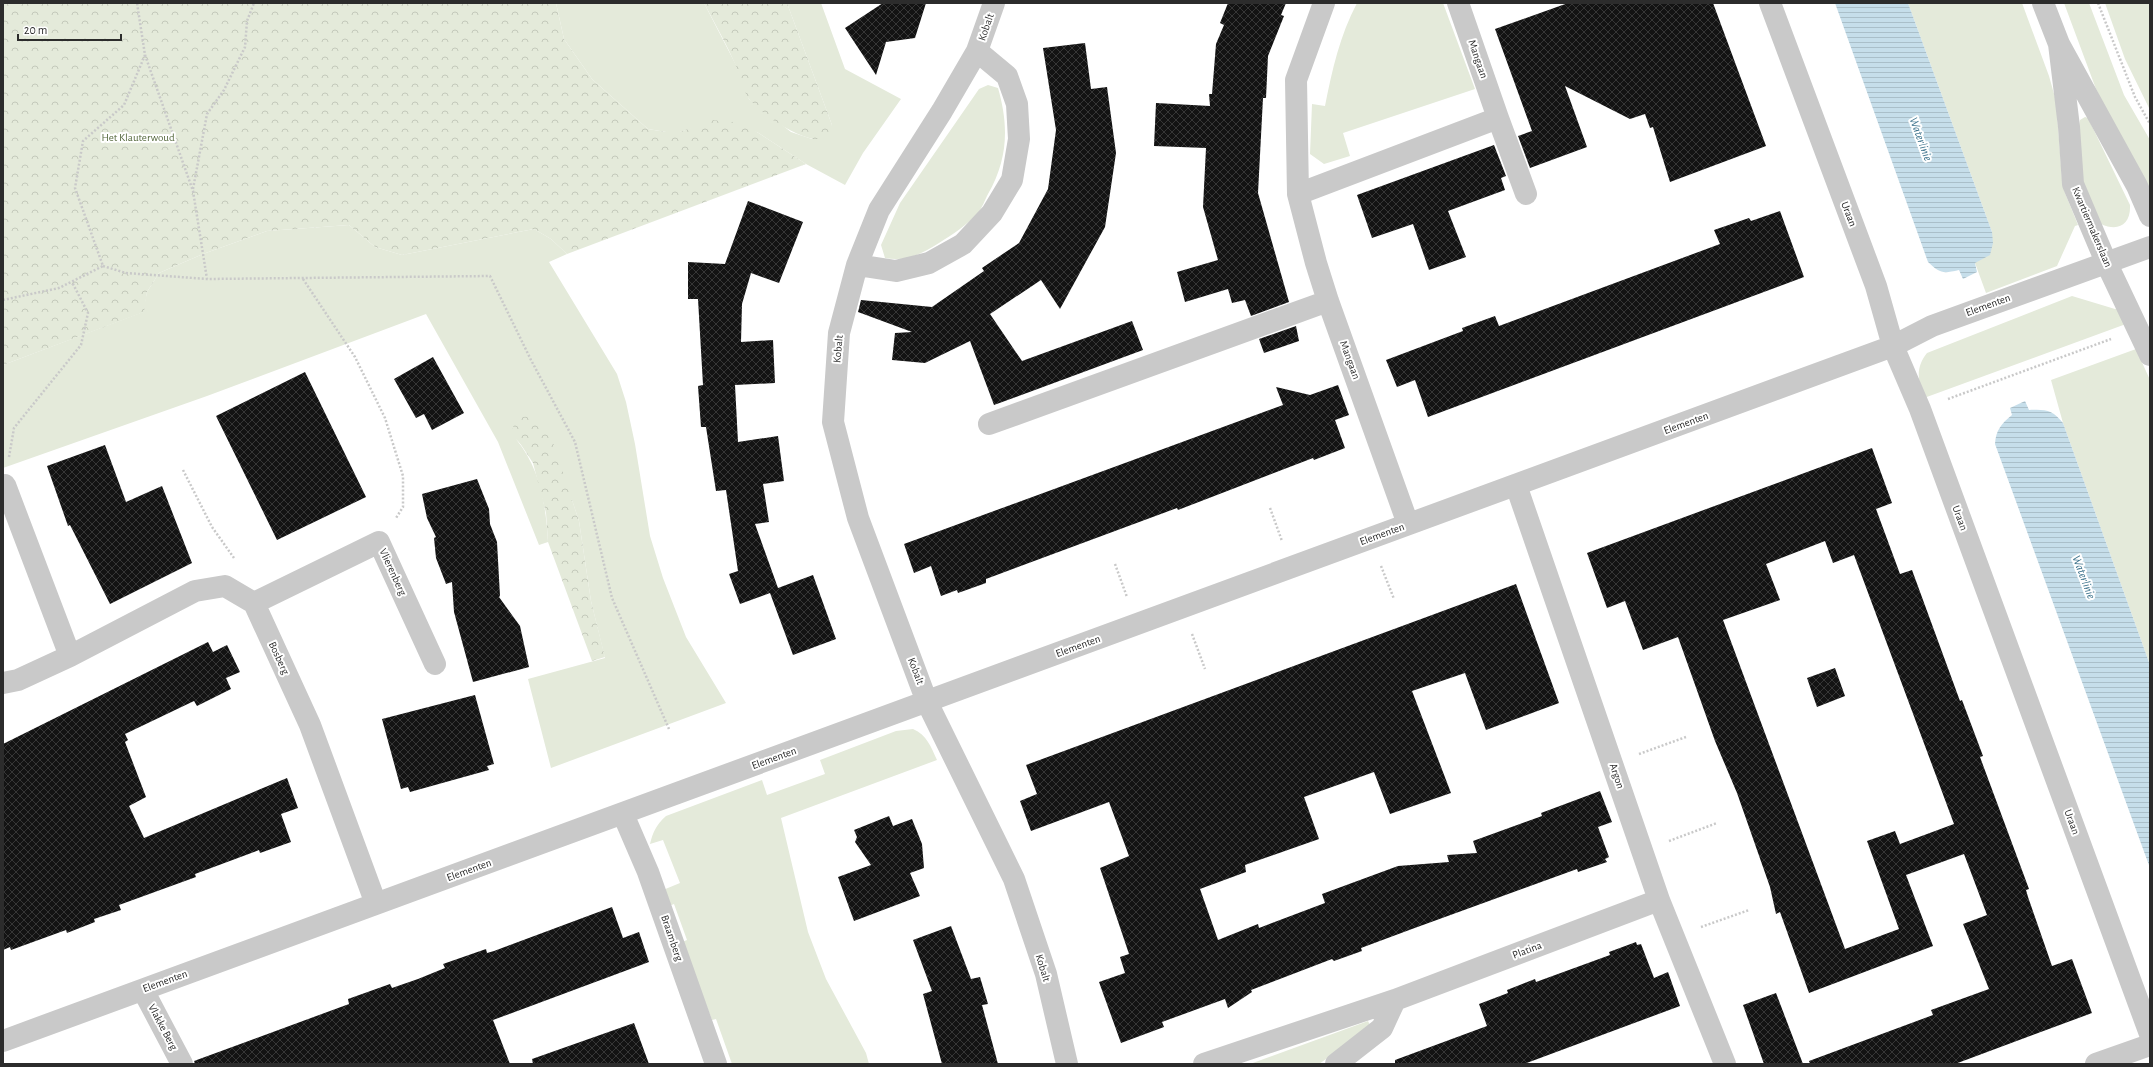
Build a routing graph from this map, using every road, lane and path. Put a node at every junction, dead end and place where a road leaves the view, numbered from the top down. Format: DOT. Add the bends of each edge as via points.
graph roads {
  1 [pos="137,3"];
  2 [pos="254,3"];
  3 [pos="994,3"];
  4 [pos="1324,3"];
  5 [pos="1458,3"];
  6 [pos="1770,3"];
  7 [pos="2043,3"];
  8 [pos="2098,3"];
  9 [pos="2059,44"];
  10 [pos="977,51"];
  11 [pos="145,55"];
  12 [pos="1498,118"];
  13 [pos="2150,124"];
  14 [pos="193,191"];
  15 [pos="1298,194"];
  16 [pos="1526,194"];
  17 [pos="2150,216"];
  18 [pos="2150,247"];
  19 [pos="2106,262"];
  20 [pos="857,265"];
  21 [pos="103,266"];
  22 [pos="207,279"];
  23 [pos="303,279"];
  24 [pos="72,282"];
  25 [pos="3,300"];
  26 [pos="1328,301"];
  27 [pos="2136,326"];
  28 [pos="1893,346"];
  29 [pos="2150,355"];
  30 [pos="1920,409"];
  31 [pos="989,424"];
  32 [pos="183,470"];
  33 [pos="5,485"];
  34 [pos="1516,485"];
  35 [pos="1408,524"];
  36 [pos="1370,538"];
  37 [pos="379,542"];
  38 [pos="1115,564"];
  39 [pos="1394,599"];
  40 [pos="254,603"];
  41 [pos="1182,608"];
  42 [pos="1136,624"];
  43 [pos="70,656"];
  44 [pos="435,664"];
  45 [pos="1205,669"];
  46 [pos="3,683"];
  47 [pos="927,702"];
  48 [pos="669,729"];
  49 [pos="1686,737"];
  50 [pos="1612,763"];
  51 [pos="622,814"];
  52 [pos="1718,823"];
  53 [pos="1642,850"];
  54 [pos="1659,900"];
  55 [pos="376,904"];
  56 [pos="1749,910"];
  57 [pos="1674,937"];
  58 [pos="143,990"];
  59 [pos="1395,1000"];
  60 [pos="2150,1034"];
  61 [pos="3,1041"];
  62 [pos="2150,1045"];
  63 [pos="182,1064"];
  64 [pos="716,1064"];
  65 [pos="1067,1064"];
  66 [pos="1204,1064"];
  67 [pos="1336,1064"];
  68 [pos="1725,1064"];
  69 [pos="2096,1064"];
  1 -- 11 [label="path"];
  2 -- 14 [label="path" via="247,21 245,47 224,90 207,114"];
  3 -- 10 [label="street, Kobalt"];
  4 -- 15 [label="street, Mangaan" via="1296,80"];
  5 -- 12 [label="street, Mangaan"];
  6 -- 28 [label="street, Uraan" via="1876,286"];
  7 -- 9 [label="street, Kwartiermakerslaan"];
  8 -- 13 [label="path" via="2134,97"];
  9 -- 17 [label="street, Kwartiermakerslaan"];
  9 -- 19 [label="street, Kwartiermakerslaan" via="2073,184"];
  10 -- 20 [label="street, Kobalt" via="879,210"];
  10 -- 20 [label="street, Kobalt" via="1007,76 1018,104 1019,139 1012,180 992,213 963,244 929,263 896,271"];
  11 -- 14 [label="path"];
  11 -- 21 [label="path" via="124,105 83,141 75,188"];
  12 -- 15 [label="street"];
  12 -- 16 [label="street, Mangaan"];
  14 -- 22 [label="path"];
  15 -- 26 [label="street, Mangaan"];
  18 -- 19 [label="street, Elementen"];
  19 -- 27 [label="street, Kwartiermakerslaan"];
  19 -- 28 [label="street, Elementen" via="1932,326"];
  20 -- 47 [label="street, Kobalt" via="839,333 833,422 858,518"];
  21 -- 22 [label="path" via="126,273"];
  21 -- 24 [label="path"];
  22 -- 23 [label="path"];
  23 -- 37 [label="path" via="355,357 384,418 403,476 403,507"];
  23 -- 48 [label="path" via="490,276 575,442 612,598"];
  24 -- 25 [label="path" via="58,288"];
  24 -- 33 [label="path" via="88,313 81,346 14,428"];
  26 -- 31 [label="street"];
  26 -- 35 [label="street, Mangaan"];
  27 -- 29 [label="street, Kwartiermakerslaan"];
  27 -- 30 [label="path" via="2111,339"];
  28 -- 30 [label="street, Uraan"];
  28 -- 34 [label="street, Elementen"];
  30 -- 60 [label="street, Uraan"];
  32 -- 40 [label="path" via="212,527 247,576"];
  33 -- 43 [label="street"];
  34 -- 35 [label="street, Elementen"];
  34 -- 50 [label="street, Argon"];
  35 -- 36 [label="street, Elementen"];
  36 -- 39 [label="path"];
  36 -- 41 [label="street, Elementen"];
  37 -- 40 [label="street, Vlierenberg"];
  37 -- 44 [label="street, Vlierenberg"];
  38 -- 42 [label="path"];
  40 -- 43 [label="street" via="225,586 195,591"];
  40 -- 55 [label="street, Bosberg" via="310,725"];
  41 -- 42 [label="street, Elementen"];
  41 -- 45 [label="path"];
  42 -- 47 [label="street, Elementen"];
  43 -- 46 [label="street" via="18,680"];
  47 -- 51 [label="street, Elementen"];
  47 -- 65 [label="street, Kobalt" via="1014,879 1046,974"];
  49 -- 50 [label="path"];
  50 -- 53 [label="street, Argon"];
  51 -- 55 [label="street, Elementen"];
  51 -- 64 [label="street, Braamberg" via="648,872"];
  52 -- 53 [label="path"];
  53 -- 54 [label="street, Argon"];
  54 -- 57 [label="street, Argon"];
  54 -- 59 [label="street, Platina"];
  55 -- 58 [label="street, Elementen"];
  56 -- 57 [label="path"];
  57 -- 68 [label="street, Argon"];
  58 -- 61 [label="street, Elementen"];
  58 -- 63 [label="street, Vlakke Berg"];
  59 -- 66 [label="street, Platina"];
  59 -- 67 [label="street" via="1382,1028"];
  62 -- 69 [label="street"];
}
